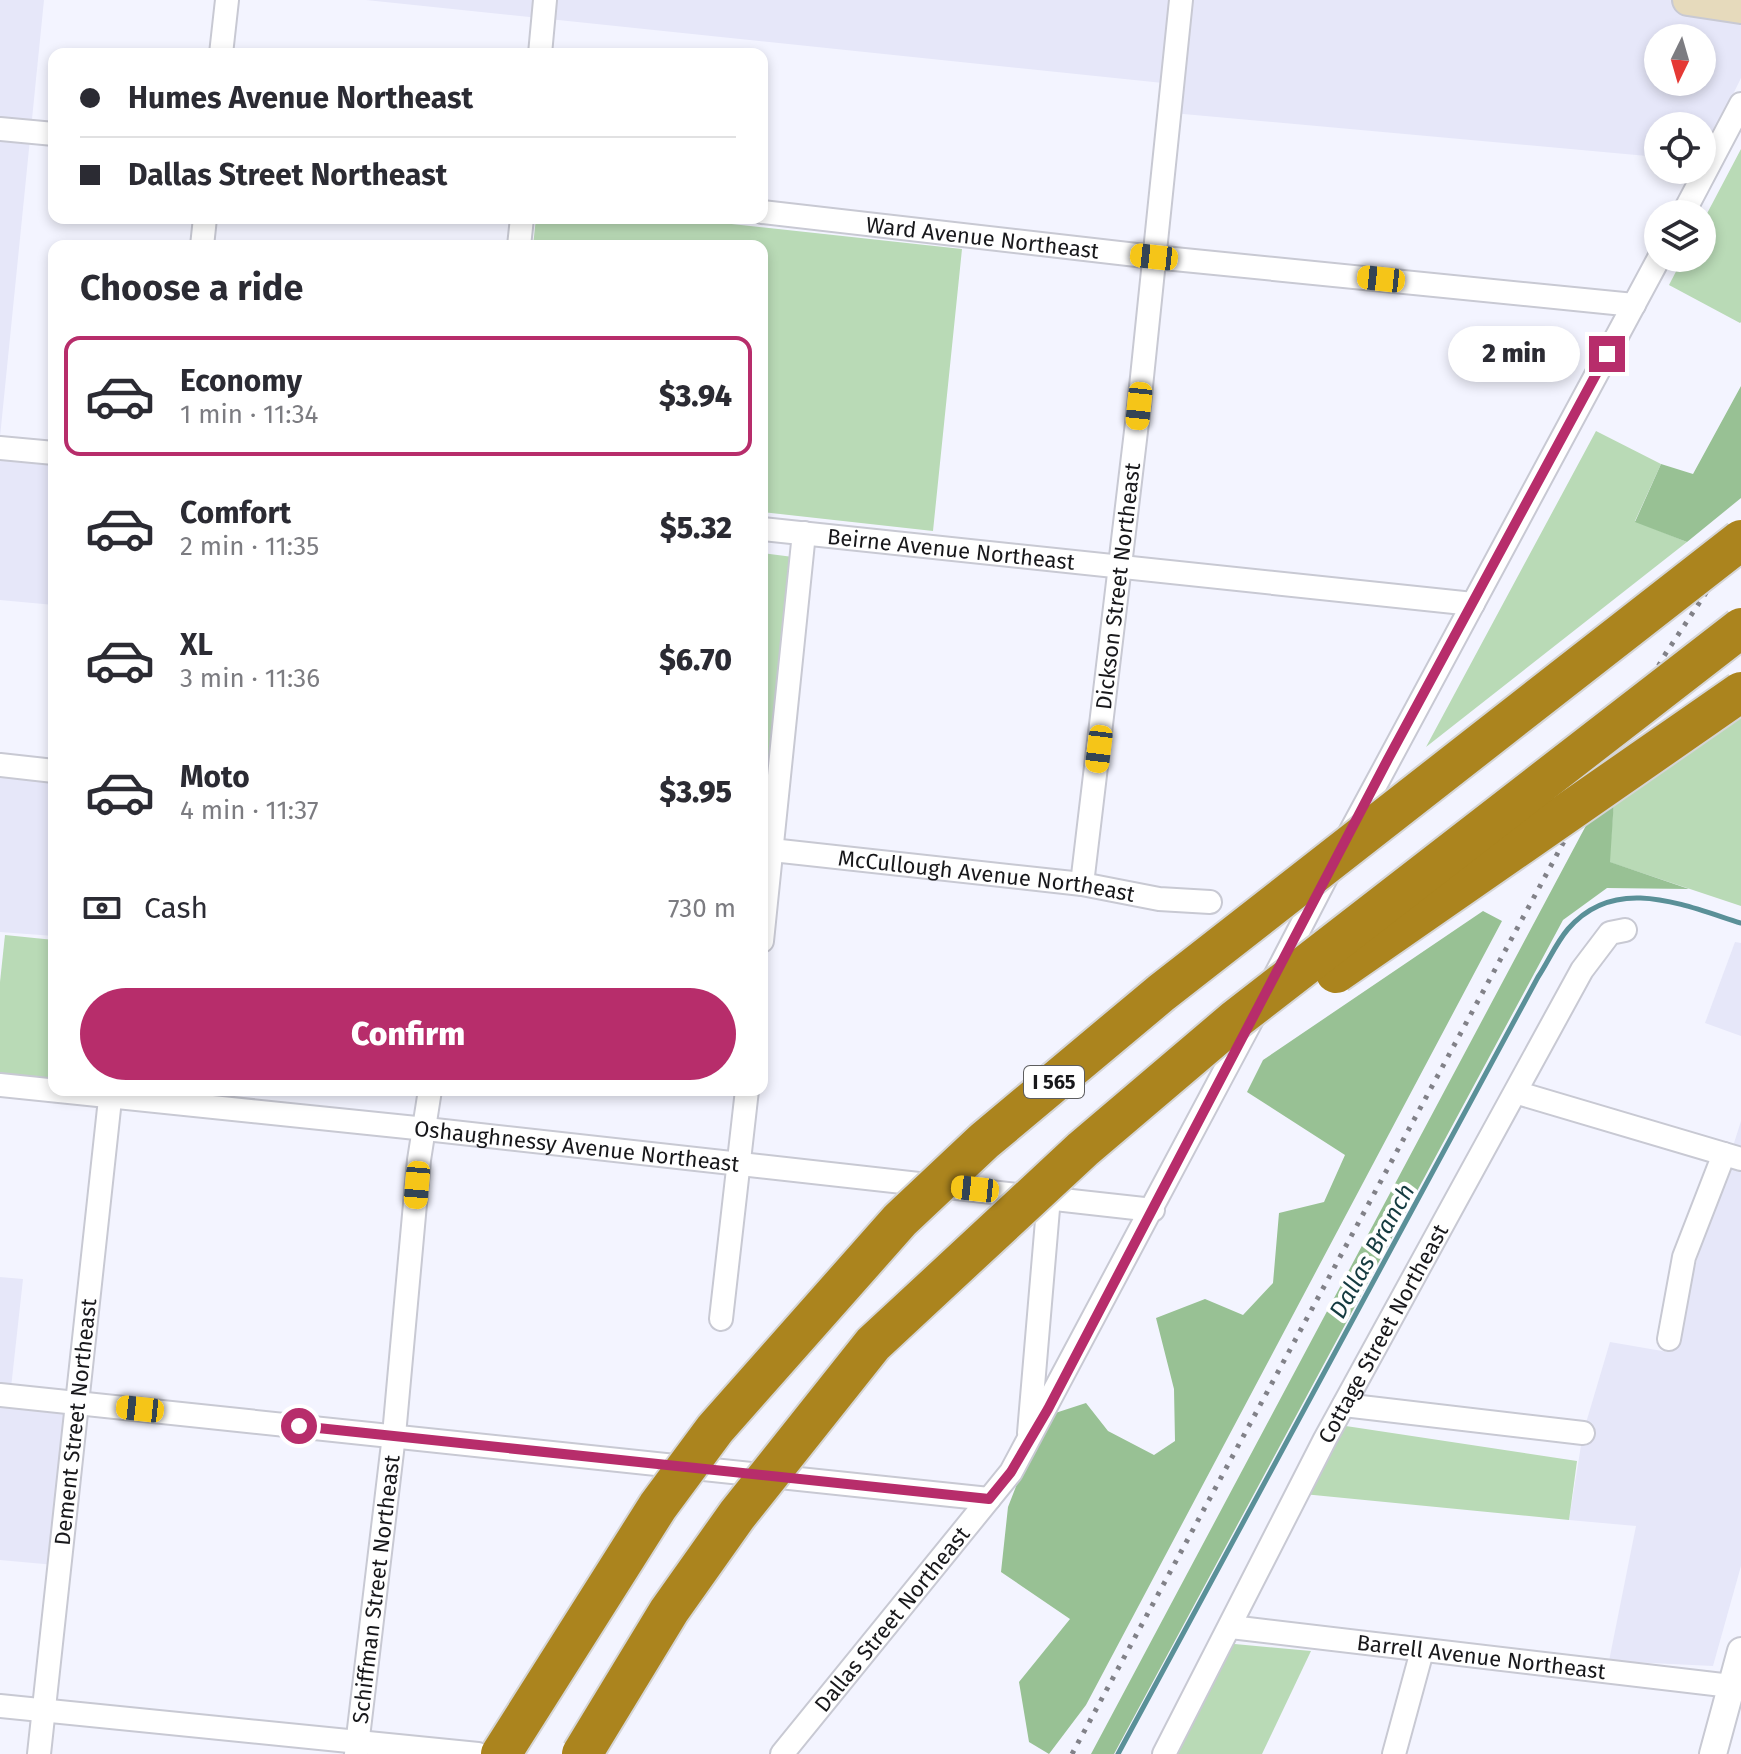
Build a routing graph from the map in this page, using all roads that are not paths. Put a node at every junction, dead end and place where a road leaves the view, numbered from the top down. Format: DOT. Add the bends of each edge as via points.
graph roads {
  1 [pos="227,0"];
  2 [pos="545,0"];
  3 [pos="1181,0"];
  4 [pos="1688,0"];
  5 [pos="1741,8"];
  6 [pos="222,48"];
  7 [pos="541,48"];
  8 [pos="1741,104"];
  9 [pos="0,129"];
  10 [pos="48,133"];
  11 [pos="1690,200"];
  12 [pos="768,213"];
  13 [pos="1154,257"];
  14 [pos="1652,272"];
  15 [pos="1634,305"];
  16 [pos="0,448"];
  17 [pos="48,452"];
  18 [pos="768,530"];
  19 [pos="804,533"];
  20 [pos="1741,540"];
  21 [pos="1120,567"];
  22 [pos="1473,604"];
  23 [pos="1741,628"];
  24 [pos="1741,692"];
  25 [pos="0,765"];
  26 [pos="48,770"];
  27 [pos="768,841"];
  28 [pos="768,850"];
  29 [pos="1082,884"];
  30 [pos="1210,902"];
  31 [pos="1625,930"];
  32 [pos="0,1085"];
  33 [pos="48,1088"];
  34 [pos="1518,1093"];
  35 [pos="110,1096"];
  36 [pos="136,1096"];
  37 [pos="429,1096"];
  38 [pos="746,1096"];
  39 [pos="426,1129"];
  40 [pos="1083,1149"];
  41 [pos="1732,1157"];
  42 [pos="739,1163"];
  43 [pos="1049,1197"];
  44 [pos="1153,1210"];
  45 [pos="721,1319"];
  46 [pos="1669,1339"];
  47 [pos="0,1395"];
  48 [pos="77,1403"];
  49 [pos="1344,1405"];
  50 [pos="1583,1433"];
  51 [pos="394,1435"];
  52 [pos="1028,1442"];
  53 [pos="989,1499"];
  54 [pos="1231,1627"];
  55 [pos="1422,1651"];
  56 [pos="1741,1651"];
  57 [pos="1731,1686"];
  58 [pos="0,1706"];
  59 [pos="44,1711"];
  60 [pos="357,1748"];
  61 [pos="39,1754"];
  62 [pos="478,1754"];
  63 [pos="501,1754"];
  64 [pos="582,1754"];
  65 [pos="782,1754"];
  66 [pos="1164,1754"];
  67 [pos="1394,1754"];
  68 [pos="1713,1754"];
  1 -- 6 [label="street"];
  2 -- 7 [label="street"];
  3 -- 13 [label="street, Dickson Street Northeast"];
  4 -- 5 [label="main road"];
  8 -- 11 [label="street"];
  9 -- 10 [label="street"];
  12 -- 13 [label="street, Ward Avenue Northeast"];
  13 -- 15 [label="street, Ward Avenue Northeast"];
  13 -- 21 [label="street, Dickson Street Northeast"];
  14 -- 15 [label="street, Dallas Street Northeast"];
  15 -- 22 [label="street, Dallas Street Northeast"];
  16 -- 17 [label="street"];
  18 -- 19 [label="street, Beirne Avenue Northeast"];
  19 -- 21 [label="street, Beirne Avenue Northeast"];
  19 -- 27 [label="street"];
  20 -- 63 [label="highway, I 565, bridge" via="1161,993 984,1141 900,1220 725,1418 658,1506"];
  21 -- 22 [label="street, Beirne Avenue Northeast"];
  21 -- 29 [label="street, Dickson Street Northeast"];
  22 -- 44 [label="street, Dallas Street Northeast"];
  23 -- 40 [label="highway, bridge" via="1236,1019"];
  24 -- 40 [label="highway, bridge"];
  25 -- 26 [label="street"];
  28 -- 29 [label="street, McCullough Avenue Northeast"];
  29 -- 30 [label="street, McCullough Avenue Northeast" via="1159,899"];
  31 -- 34 [label="street, Cottage Street Northeast" via="1610,933 1582,970"];
  32 -- 33 [label="street, Oshaughnessy Avenue Northeast"];
  34 -- 41 [label="street"];
  34 -- 49 [label="street, Cottage Street Northeast"];
  35 -- 48 [label="street, Dement Street Northeast"];
  36 -- 39 [label="street, Oshaughnessy Avenue Northeast"];
  37 -- 39 [label="street, Schiffman Street Northeast"];
  38 -- 42 [label="street"];
  39 -- 42 [label="street, Oshaughnessy Avenue Northeast"];
  39 -- 51 [label="street, Schiffman Street Northeast"];
  40 -- 64 [label="highway, bridge" via="873,1344 737,1515 669,1611"];
  41 -- 46 [label="street" via="1684,1257"];
  42 -- 43 [label="street, Oshaughnessy Avenue Northeast"];
  42 -- 45 [label="street"];
  43 -- 44 [label="street, Oshaughnessy Avenue Northeast"];
  43 -- 52 [label="street"];
  44 -- 52 [label="street, Dallas Street Northeast"];
  47 -- 48 [label="street"];
  48 -- 51 [label="street"];
  48 -- 59 [label="street, Dement Street Northeast"];
  49 -- 50 [label="street"];
  49 -- 54 [label="street, Cottage Street Northeast"];
  51 -- 53 [label="street"];
  51 -- 60 [label="street, Schiffman Street Northeast"];
  52 -- 53 [label="street, Dallas Street Northeast"];
  53 -- 65 [label="street, Dallas Street Northeast"];
  54 -- 55 [label="street, Barrell Avenue Northeast"];
  54 -- 66 [label="street, Cottage Street Northeast"];
  55 -- 57 [label="street, Barrell Avenue Northeast"];
  55 -- 67 [label="street"];
  56 -- 57 [label="street"];
  57 -- 68 [label="street"];
  58 -- 59 [label="street"];
  59 -- 60 [label="street"];
  59 -- 61 [label="street, Dement Street Northeast"];
  60 -- 62 [label="street"];
}
